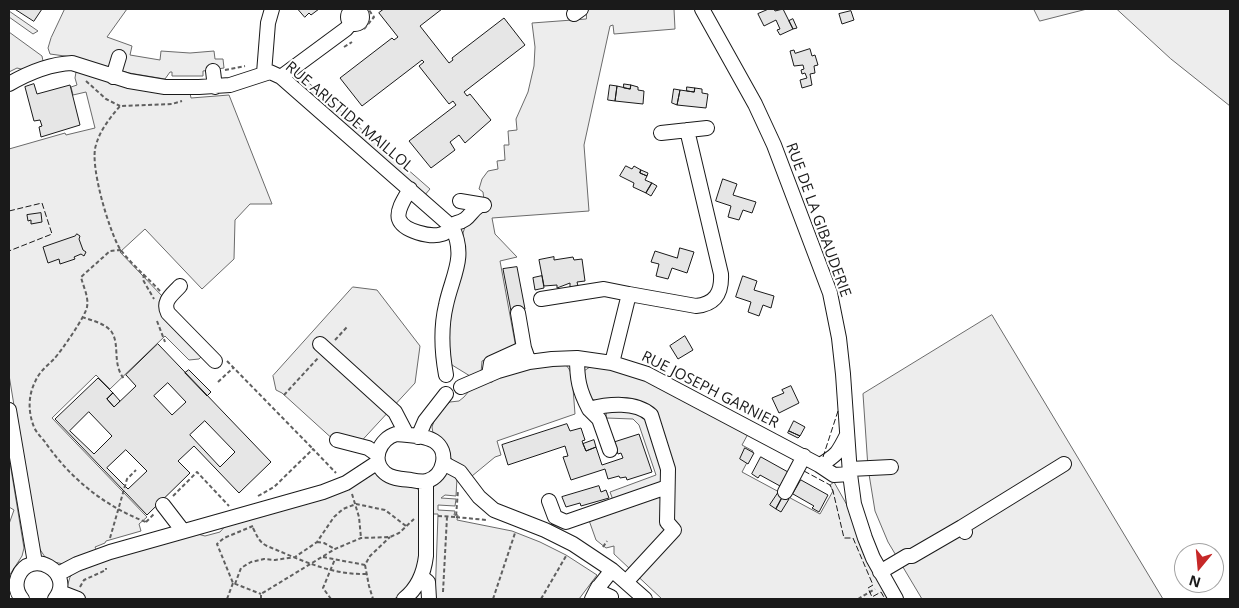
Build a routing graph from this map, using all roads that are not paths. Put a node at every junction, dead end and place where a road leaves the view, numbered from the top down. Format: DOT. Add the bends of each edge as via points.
graph roads {
  1 [pos="272,9"];
  2 [pos="702,9"];
  3 [pos="352,22"];
  4 [pos="119,57"];
  5 [pos="213,71"];
  6 [pos="264,73"];
  7 [pos="113,77"];
  8 [pos="282,77"];
  9 [pos="9,84"];
  10 [pos="215,87"];
  11 [pos="707,128"];
  12 [pos="687,130"];
  13 [pos="661,133"];
  14 [pos="410,189"];
  15 [pos="460,201"];
  16 [pos="454,225"];
  17 [pos="180,286"];
  18 [pos="629,294"];
  19 [pos="541,299"];
  20 [pos="518,313"];
  21 [pos="323,346"];
  22 [pos="524,348"];
  23 [pos="577,358"];
  24 [pos="214,362"];
  25 [pos="529,362"];
  26 [pos="612,363"];
  27 [pos="446,375"];
  28 [pos="489,375"];
  29 [pos="462,387"];
  30 [pos="446,394"];
  31 [pos="589,408"];
  32 [pos="9,410"];
  33 [pos="847,434"];
  34 [pos="412,436"];
  35 [pos="337,440"];
  36 [pos="610,450"];
  37 [pos="804,456"];
  38 [pos="378,459"];
  39 [pos="443,463"];
  40 [pos="1064,464"];
  41 [pos="820,465"];
  42 [pos="891,467"];
  43 [pos="849,469"];
  44 [pos="834,475"];
  45 [pos="426,481"];
  46 [pos="667,487"];
  47 [pos="785,492"];
  48 [pos="549,501"];
  49 [pos="854,504"];
  50 [pos="163,505"];
  51 [pos="182,531"];
  52 [pos="35,563"];
  53 [pos="612,570"];
  54 [pos="58,574"];
  55 [pos="421,576"];
  56 [pos="880,579"];
  57 [pos="626,582"];
  58 [pos="595,593"];
  59 [pos="57,596"];
  60 [pos="611,597"];
  61 [pos="19,598"];
  62 [pos="77,599"];
  63 [pos="404,599"];
  64 [pos="428,599"];
  65 [pos="645,599"];
  66 [pos="896,599"];
  1 -- 6 [label="street"];
  2 -- 33 [label="street, RUE DE LA GIBAUDERIE" via="752,98 774,145 830,293 839,338"];
  3 -- 8 [label="street"];
  4 -- 7 [label="street"];
  5 -- 10 [label="street"];
  6 -- 8 [label="street, RUE ARISTIDE MAILLOL" via="276,73"];
  6 -- 10 [label="street, RUE ARISTIDE MAILLOL"];
  7 -- 9 [label="street, RUE ARISTIDE MAILLOL" via="72,63 32,72"];
  7 -- 10 [label="street, RUE ARISTIDE MAILLOL" via="154,86"];
  8 -- 14 [label="street, RUE ARISTIDE MAILLOL"];
  11 -- 12 [label="street"];
  12 -- 13 [label="street"];
  12 -- 18 [label="street" via="722,274 719,292 713,301 696,306"];
  14 -- 16 [label="street, RUE ARISTIDE MAILLOL"];
  14 -- 16 [label="street" via="399,211 401,222 416,232 432,236 445,234"];
  15 -- 16 [label="street" via="483,205 464,222"];
  16 -- 27 [label="street" via="460,254 444,318"];
  17 -- 24 [label="street" via="168,299 166,309"];
  18 -- 19 [label="street" via="604,289"];
  18 -- 26 [label="street"];
  20 -- 22 [label="street"];
  21 -- 34 [label="street" via="395,412"];
  22 -- 25 [label="street"];
  22 -- 28 [label="street" via="491,362"];
  23 -- 25 [label="street, RUE JOSEPH GARNIER"];
  23 -- 26 [label="street, RUE JOSEPH GARNIER"];
  23 -- 31 [label="street" via="580,392"];
  25 -- 28 [label="street, RUE JOSEPH GARNIER"];
  26 -- 37 [label="street, RUE JOSEPH GARNIER" via="647,374"];
  28 -- 29 [label="street, RUE JOSEPH GARNIER"];
  30 -- 34 [label="street"];
  31 -- 36 [label="street" via="598,419"];
  31 -- 46 [label="street" via="636,406 650,415 668,469"];
  32 -- 52 [label="street"];
  33 -- 41 [label="street" via="834,458"];
  33 -- 43 [label="street, RUE DE LA GIBAUDERIE"];
  34 -- 38 [label="street" via="389,436 380,447"];
  34 -- 39 [label="street" via="434,442 440,448"];
  35 -- 38 [label="street" via="368,448"];
  37 -- 41 [label="street, RUE JOSEPH GARNIER"];
  37 -- 47 [label="street"];
  38 -- 45 [label="street" via="386,474 394,478"];
  38 -- 51 [label="street" via="346,483 251,520"];
  39 -- 45 [label="street" via="434,478"];
  39 -- 53 [label="street" via="460,472 494,510 573,544"];
  40 -- 56 [label="street" via="964,530 913,558 907,556"];
  41 -- 43 [label="street"];
  41 -- 44 [label="street, RUE JOSEPH GARNIER"];
  42 -- 43 [label="street"];
  43 -- 44 [label="street"];
  43 -- 49 [label="street, RUE DE LA GIBAUDERIE"];
  44 -- 49 [label="street"];
  45 -- 55 [label="street" via="426,556"];
  46 -- 48 [label="street" via="566,522 555,517"];
  46 -- 57 [label="street" via="667,522 674,530"];
  49 -- 56 [label="street, RUE DE LA GIBAUDERIE"];
  50 -- 51 [label="street"];
  51 -- 54 [label="street" via="106,551"];
  52 -- 54 [label="street" via="48,565"];
  52 -- 61 [label="street" via="24,568 17,579"];
  53 -- 57 [label="street"];
  53 -- 58 [label="street"];
  54 -- 59 [label="street"];
  55 -- 63 [label="street"];
  55 -- 64 [label="street" via="428,582"];
  56 -- 66 [label="street, RUE DE LA GIBAUDERIE"];
  57 -- 65 [label="street"];
  58 -- 60 [label="street"];
  59 -- 62 [label="street"];
}
